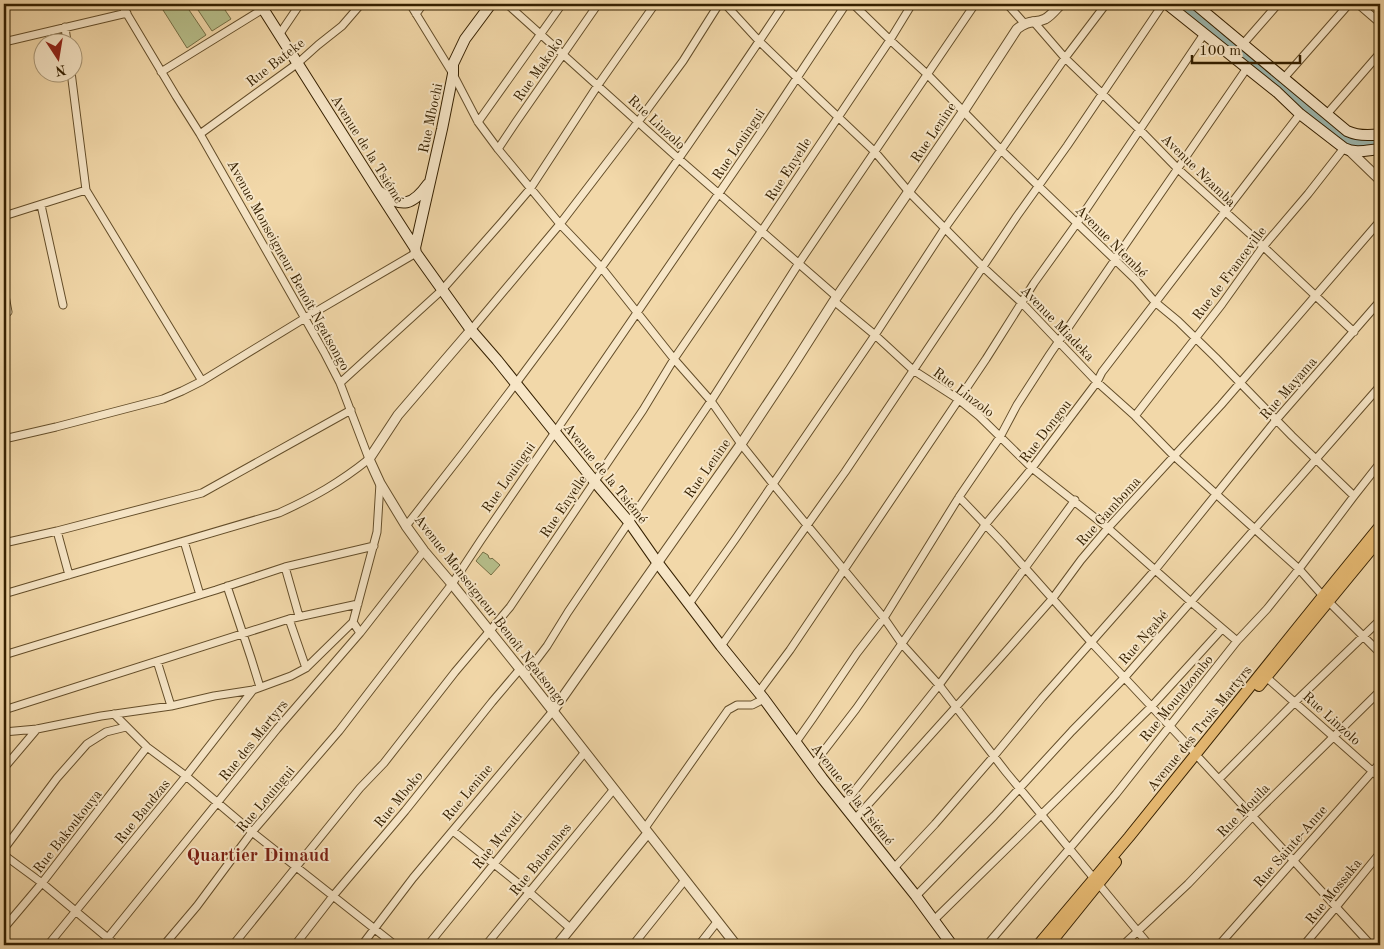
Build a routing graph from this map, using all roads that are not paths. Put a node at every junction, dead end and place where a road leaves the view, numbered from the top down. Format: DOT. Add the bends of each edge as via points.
graph roads {
  1 [pos="121,4"];
  2 [pos="300,4"];
  3 [pos="362,4"];
  4 [pos="410,4"];
  5 [pos="423,4"];
  6 [pos="491,4"];
  7 [pos="507,4"];
  8 [pos="562,4"];
  9 [pos="598,4"];
  10 [pos="655,4"];
  11 [pos="719,4"];
  12 [pos="725,4"];
  13 [pos="784,4"];
  14 [pos="846,4"];
  15 [pos="853,4"];
  16 [pos="912,4"];
  17 [pos="975,4"];
  18 [pos="1007,4"];
  19 [pos="1061,4"];
  20 [pos="1106,4"];
  21 [pos="1163,4"];
  22 [pos="1167,4"];
  23 [pos="1278,4"];
  24 [pos="1349,4"];
  25 [pos="1358,4"];
  26 [pos="1200,5"];
  27 [pos="261,6"];
  28 [pos="127,13"];
  29 [pos="416,14"];
  30 [pos="1029,22"];
  31 [pos="1380,23"];
  32 [pos="65,27"];
  33 [pos="66,32"];
  34 [pos="540,33"];
  35 [pos="1204,34"];
  36 [pos="279,35"];
  37 [pos="890,40"];
  38 [pos="759,41"];
  39 [pos="4,42"];
  40 [pos="1243,44"];
  41 [pos="1380,53"];
  42 [pos="564,54"];
  43 [pos="1065,58"];
  44 [pos="298,63"];
  45 [pos="1247,68"];
  46 [pos="161,72"];
  47 [pos="453,74"];
  48 [pos="928,75"];
  49 [pos="797,77"];
  50 [pos="1284,78"];
  51 [pos="72,82"];
  52 [pos="598,85"];
  53 [pos="1102,94"];
  54 [pos="963,112"];
  55 [pos="1300,114"];
  56 [pos="1327,114"];
  57 [pos="837,117"];
  58 [pos="478,122"];
  59 [pos="638,122"];
  60 [pos="1140,130"];
  61 [pos="200,134"];
  62 [pos="1379,134"];
  63 [pos="498,149"];
  64 [pos="1347,149"];
  65 [pos="1380,149"];
  66 [pos="1001,150"];
  67 [pos="875,152"];
  68 [pos="678,159"];
  69 [pos="1178,169"];
  70 [pos="431,179"];
  71 [pos="1380,180"];
  72 [pos="1038,186"];
  73 [pos="530,189"];
  74 [pos="86,190"];
  75 [pos="377,190"];
  76 [pos="909,192"];
  77 [pos="719,194"];
  78 [pos="41,205"];
  79 [pos="1225,212"];
  80 [pos="4,216"];
  81 [pos="1380,221"];
  82 [pos="1077,223"];
  83 [pos="560,224"];
  84 [pos="946,228"];
  85 [pos="761,232"];
  86 [pos="1262,248"];
  87 [pos="416,250"];
  88 [pos="1115,261"];
  89 [pos="799,263"];
  90 [pos="601,267"];
  91 [pos="983,267"];
  92 [pos="4,290"];
  93 [pos="442,290"];
  94 [pos="1315,296"];
  95 [pos="836,299"];
  96 [pos="1380,301"];
  97 [pos="1155,302"];
  98 [pos="1022,303"];
  99 [pos="63,305"];
  100 [pos="8,312"];
  101 [pos="637,313"];
  102 [pos="305,318"];
  103 [pos="471,330"];
  104 [pos="1354,332"];
  105 [pos="875,335"];
  106 [pos="1195,339"];
  107 [pos="1059,342"];
  108 [pos="674,359"];
  109 [pos="914,370"];
  110 [pos="202,381"];
  111 [pos="1097,382"];
  112 [pos="340,383"];
  113 [pos="516,383"];
  114 [pos="1240,383"];
  115 [pos="1380,386"];
  116 [pos="958,400"];
  117 [pos="711,401"];
  118 [pos="351,410"];
  119 [pos="1135,416"];
  120 [pos="1276,420"];
  121 [pos="555,432"];
  122 [pos="1000,437"];
  123 [pos="4,439"];
  124 [pos="741,444"];
  125 [pos="1174,456"];
  126 [pos="369,459"];
  127 [pos="1316,460"];
  128 [pos="1380,463"];
  129 [pos="1032,468"];
  130 [pos="595,482"];
  131 [pos="380,483"];
  132 [pos="773,484"];
  133 [pos="1216,493"];
  134 [pos="1354,496"];
  135 [pos="958,498"];
  136 [pos="1075,500"];
  137 [pos="629,522"];
  138 [pos="985,525"];
  139 [pos="406,526"];
  140 [pos="807,526"];
  141 [pos="1380,526"];
  142 [pos="1108,528"];
  143 [pos="1254,529"];
  144 [pos="57,531"];
  145 [pos="1380,539"];
  146 [pos="184,542"];
  147 [pos="4,543"];
  148 [pos="374,546"];
  149 [pos="424,551"];
  150 [pos="657,562"];
  151 [pos="285,567"];
  152 [pos="1025,568"];
  153 [pos="844,569"];
  154 [pos="1299,569"];
  155 [pos="1155,570"];
  156 [pos="69,575"];
  157 [pos="452,584"];
  158 [pos="228,586"];
  159 [pos="4,594"];
  160 [pos="200,595"];
  161 [pos="1053,598"];
  162 [pos="1326,598"];
  163 [pos="1190,601"];
  164 [pos="358,604"];
  165 [pos="689,604"];
  166 [pos="299,616"];
  167 [pos="289,618"];
  168 [pos="884,618"];
  169 [pos="1380,620"];
  170 [pos="353,622"];
  171 [pos="1222,629"];
  172 [pos="490,630"];
  173 [pos="360,633"];
  174 [pos="243,634"];
  175 [pos="1364,636"];
  176 [pos="1237,641"];
  177 [pos="1091,642"];
  178 [pos="902,644"];
  179 [pos="721,646"];
  180 [pos="1380,653"];
  181 [pos="4,655"];
  182 [pos="157,661"];
  183 [pos="306,668"];
  184 [pos="523,672"];
  185 [pos="1125,677"];
  186 [pos="1266,677"];
  187 [pos="939,685"];
  188 [pos="256,688"];
  189 [pos="1380,691"];
  190 [pos="761,696"];
  191 [pos="1295,702"];
  192 [pos="171,706"];
  193 [pos="1152,707"];
  194 [pos="956,708"];
  195 [pos="4,710"];
  196 [pos="552,711"];
  197 [pos="114,714"];
  198 [pos="1169,725"];
  199 [pos="126,727"];
  200 [pos="37,729"];
  201 [pos="4,732"];
  202 [pos="1334,736"];
  203 [pos="796,742"];
  204 [pos="147,747"];
  205 [pos="585,752"];
  206 [pos="994,756"];
  207 [pos="1198,756"];
  208 [pos="1380,763"];
  209 [pos="813,765"];
  210 [pos="4,768"];
  211 [pos="1373,771"];
  212 [pos="186,776"];
  213 [pos="1380,778"];
  214 [pos="1219,779"];
  215 [pos="1019,787"];
  216 [pos="614,789"];
  217 [pos="218,802"];
  218 [pos="844,804"];
  219 [pos="1042,815"];
  220 [pos="1252,817"];
  221 [pos="855,818"];
  222 [pos="453,831"];
  223 [pos="647,831"];
  224 [pos="252,832"];
  225 [pos="4,849"];
  226 [pos="1070,849"];
  227 [pos="1380,852"];
  228 [pos="4,855"];
  229 [pos="1294,861"];
  230 [pos="493,864"];
  231 [pos="296,866"];
  232 [pos="894,868"];
  233 [pos="685,880"];
  234 [pos="1096,881"];
  235 [pos="42,884"];
  236 [pos="529,892"];
  237 [pos="333,896"];
  238 [pos="916,896"];
  239 [pos="1336,907"];
  240 [pos="76,912"];
  241 [pos="934,920"];
  242 [pos="718,922"];
  243 [pos="4,928"];
  244 [pos="570,928"];
  245 [pos="374,929"];
  246 [pos="1137,931"];
  247 [pos="108,938"];
  248 [pos="48,945"];
  249 [pos="102,945"];
  250 [pos="116,945"];
  251 [pos="164,945"];
  252 [pos="233,945"];
  253 [pos="295,945"];
  254 [pos="362,945"];
  255 [pos="395,945"];
  256 [pos="428,945"];
  257 [pos="486,945"];
  258 [pos="557,945"];
  259 [pos="633,945"];
  260 [pos="699,945"];
  261 [pos="736,945"];
  262 [pos="952,945"];
  263 [pos="987,945"];
  264 [pos="1038,945"];
  265 [pos="1049,945"];
  266 [pos="1123,945"];
  267 [pos="1149,945"];
  268 [pos="1219,945"];
  269 [pos="1304,945"];
  270 [pos="1371,945"];
  1 -- 28 [label="street, Avenue Monseigneur Benoît Ngatsongo"];
  2 -- 36 [label="street"];
  3 -- 44 [label="street, Rue Bateke" via="342,26"];
  4 -- 29 [label="street"];
  5 -- 29 [label="street"];
  6 -- 47 [label="main road, Rue Mbochi" via="465,39 453,64"];
  7 -- 34 [label="street, Rue Linzolo"];
  8 -- 34 [label="street"];
  9 -- 42 [label="street, Rue Makoko"];
  10 -- 52 [label="street"];
  11 -- 59 [label="street" via="683,61"];
  12 -- 38 [label="street, Avenue Miadeka"];
  13 -- 38 [label="street"];
  14 -- 49 [label="street, Rue Louingui"];
  15 -- 37 [label="street, Avenue Ntembé"];
  16 -- 37 [label="street, Rue Enyelle"];
  17 -- 48 [label="street, Rue Mboko"];
  18 -- 30 [label="street, Avenue Nzamba"];
  19 -- 30 [label="street, Rue Lenine" via="1044,20"];
  20 -- 43 [label="street"];
  21 -- 53 [label="street"];
  22 -- 35 [label="main road"];
  23 -- 40 [label="street"];
  24 -- 50 [label="street"];
  25 -- 31 [label="street"];
  26 -- 40 [label="main road"];
  27 -- 36 [label="main road, Avenue de la Tsiémé"];
  27 -- 46 [label="street"];
  28 -- 32 [label="street"];
  28 -- 46 [label="street, Avenue Monseigneur Benoît Ngatsongo"];
  29 -- 47 [label="street"];
  30 -- 43 [label="street, Avenue Nzamba"];
  30 -- 54 [label="street, Rue Lenine" via="1017,29"];
  32 -- 33 [label="street"];
  32 -- 39 [label="street"];
  34 -- 42 [label="street, Rue Linzolo"];
  34 -- 58 [label="street"];
  35 -- 45 [label="main road"];
  35 -- 60 [label="street"];
  36 -- 44 [label="main road, Avenue de la Tsiémé"];
  37 -- 48 [label="street, Avenue Ntembé"];
  37 -- 57 [label="street, Rue Enyelle"];
  38 -- 49 [label="street, Avenue Miadeka"];
  38 -- 68 [label="street"];
  40 -- 50 [label="main road"];
  41 -- 56 [label="street"];
  42 -- 52 [label="street, Rue Linzolo"];
  42 -- 63 [label="street, Rue Makoko"];
  43 -- 53 [label="street, Avenue Nzamba"];
  43 -- 66 [label="street"];
  44 -- 61 [label="street, Rue Bateke"];
  44 -- 75 [label="main road, Avenue de la Tsiémé"];
  45 -- 55 [label="main road"];
  45 -- 69 [label="street"];
  46 -- 61 [label="street, Avenue Monseigneur Benoît Ngatsongo"];
  47 -- 58 [label="street"];
  47 -- 70 [label="main road, Rue Mbochi"];
  48 -- 54 [label="street, Avenue Ntembé"];
  48 -- 67 [label="street, Rue Mboko"];
  49 -- 57 [label="street, Avenue Miadeka"];
  49 -- 77 [label="street, Rue Louingui"];
  50 -- 56 [label="main road"];
  51 -- 74 [label="street"];
  52 -- 59 [label="street, Rue Linzolo"];
  52 -- 73 [label="street"];
  53 -- 60 [label="street, Avenue Nzamba"];
  53 -- 72 [label="street"];
  54 -- 66 [label="street, Avenue Ntembé"];
  54 -- 76 [label="street, Rue Lenine"];
  55 -- 64 [label="main road"];
  55 -- 79 [label="street, Rue Dongou"];
  56 -- 62 [label="main road" via="1351,133"];
  57 -- 67 [label="street, Avenue Miadeka"];
  57 -- 85 [label="street, Rue Enyelle"];
  58 -- 63 [label="street"];
  59 -- 68 [label="street, Rue Linzolo"];
  59 -- 83 [label="street"];
  60 -- 69 [label="street, Avenue Nzamba"];
  60 -- 82 [label="street"];
  61 -- 102 [label="street, Avenue Monseigneur Benoît Ngatsongo"];
  63 -- 73 [label="street"];
  64 -- 65 [label="main road"];
  64 -- 71 [label="street"];
  64 -- 86 [label="street, Rue de Franceville"];
  66 -- 72 [label="street, Avenue Ntembé"];
  66 -- 84 [label="street"];
  67 -- 76 [label="street, Avenue Miadeka"];
  67 -- 89 [label="street, Rue Mboko"];
  68 -- 77 [label="street, Rue Linzolo"];
  68 -- 90 [label="street"];
  69 -- 79 [label="street, Avenue Nzamba"];
  69 -- 88 [label="street"];
  70 -- 75 [label="main road" via="418,198 406,202 392,200"];
  70 -- 87 [label="main road, Rue Mbochi"];
  72 -- 82 [label="street, Avenue Ntembé"];
  72 -- 91 [label="street"];
  73 -- 83 [label="street"];
  73 -- 93 [label="street"];
  74 -- 78 [label="street"];
  74 -- 110 [label="street"];
  75 -- 87 [label="main road, Avenue de la Tsiémé"];
  76 -- 84 [label="street, Avenue Miadeka"];
  76 -- 95 [label="street, Rue Lenine"];
  77 -- 85 [label="street, Rue Linzolo"];
  77 -- 101 [label="street, Rue Louingui"];
  78 -- 80 [label="street"];
  78 -- 99 [label="street"];
  79 -- 86 [label="street, Avenue Nzamba"];
  79 -- 97 [label="street, Rue Dongou"];
  81 -- 94 [label="street, Rue Gamboma"];
  82 -- 88 [label="street, Avenue Ntembé"];
  82 -- 98 [label="street"];
  83 -- 90 [label="street"];
  83 -- 103 [label="street"];
  84 -- 91 [label="street, Avenue Miadeka"];
  84 -- 105 [label="street"];
  85 -- 89 [label="street, Rue Linzolo"];
  85 -- 108 [label="street, Rue Enyelle"];
  86 -- 94 [label="street, Avenue Nzamba"];
  86 -- 106 [label="street, Rue de Franceville"];
  87 -- 93 [label="main road, Avenue de la Tsiémé"];
  87 -- 102 [label="street"];
  88 -- 97 [label="street, Avenue Ntembé"];
  88 -- 107 [label="street"];
  89 -- 95 [label="street, Rue Linzolo"];
  89 -- 117 [label="street, Rue Mboko"];
  90 -- 101 [label="street"];
  90 -- 113 [label="street"];
  91 -- 98 [label="street, Avenue Miadeka"];
  91 -- 109 [label="street"];
  92 -- 100 [label="street"];
  93 -- 103 [label="main road, Avenue de la Tsiémé"];
  93 -- 112 [label="street"];
  94 -- 104 [label="street, Avenue Nzamba"];
  94 -- 114 [label="street, Rue Gamboma"];
  95 -- 105 [label="street, Rue Linzolo"];
  95 -- 124 [label="street, Rue Lenine"];
  96 -- 104 [label="street, Rue Mayama"];
  97 -- 106 [label="street, Avenue Ntembé"];
  97 -- 111 [label="street, Rue Dongou"];
  98 -- 107 [label="street, Avenue Miadeka"];
  98 -- 116 [label="street"];
  101 -- 108 [label="street"];
  101 -- 121 [label="street, Rue Louingui"];
  102 -- 110 [label="street"];
  102 -- 112 [label="street, Avenue Monseigneur Benoît Ngatsongo"];
  103 -- 113 [label="main road, Avenue de la Tsiémé"];
  103 -- 126 [label="street" via="398,415"];
  104 -- 120 [label="street, Rue Mayama"];
  105 -- 109 [label="street, Rue Linzolo"];
  105 -- 132 [label="street"];
  106 -- 114 [label="street, Avenue Ntembé"];
  106 -- 119 [label="street, Rue de Franceville"];
  107 -- 111 [label="street, Avenue Miadeka"];
  107 -- 122 [label="street"];
  108 -- 117 [label="street"];
  108 -- 130 [label="street, Rue Enyelle"];
  109 -- 116 [label="street, Rue Linzolo"];
  109 -- 140 [label="street"];
  110 -- 123 [label="street" via="163,399"];
  111 -- 119 [label="street, Avenue Miadeka"];
  111 -- 129 [label="street, Rue Dongou"];
  112 -- 118 [label="street, Avenue Monseigneur Benoît Ngatsongo"];
  113 -- 121 [label="main road, Avenue de la Tsiémé"];
  113 -- 139 [label="street"];
  114 -- 120 [label="street, Avenue Ntembé"];
  114 -- 125 [label="street, Rue Gamboma"];
  115 -- 127 [label="street, Rue Ngabé"];
  116 -- 122 [label="street, Rue Linzolo"];
  116 -- 153 [label="street"];
  117 -- 124 [label="street"];
  117 -- 137 [label="street, Rue Mboko"];
  118 -- 126 [label="street, Avenue Monseigneur Benoît Ngatsongo"];
  118 -- 144 [label="street" via="202,493"];
  119 -- 125 [label="street, Avenue Miadeka"];
  120 -- 127 [label="street, Avenue Ntembé"];
  120 -- 133 [label="street, Rue Mayama"];
  121 -- 130 [label="main road, Avenue de la Tsiémé"];
  121 -- 157 [label="street, Rue Louingui"];
  122 -- 129 [label="street, Rue Linzolo"];
  122 -- 135 [label="street"];
  124 -- 132 [label="street"];
  124 -- 150 [label="street, Rue Lenine"];
  125 -- 133 [label="street, Avenue Miadeka"];
  125 -- 142 [label="street, Rue Gamboma"];
  126 -- 131 [label="street, Avenue Monseigneur Benoît Ngatsongo"];
  126 -- 146 [label="street" via="336,484 279,513"];
  127 -- 134 [label="street, Avenue Ntembé"];
  127 -- 143 [label="street, Rue Ngabé"];
  128 -- 134 [label="street, Rue Moundzombo"];
  129 -- 136 [label="street, Rue Linzolo"];
  129 -- 138 [label="street, Rue Dongou"];
  130 -- 137 [label="main road, Avenue de la Tsiémé"];
  130 -- 172 [label="street, Rue Enyelle" via="510,607"];
  131 -- 139 [label="street, Avenue Monseigneur Benoît Ngatsongo"];
  131 -- 148 [label="street"];
  132 -- 140 [label="street"];
  132 -- 165 [label="street"];
  133 -- 143 [label="street, Avenue Miadeka"];
  133 -- 155 [label="street, Rue Mayama"];
  134 -- 154 [label="street, Rue Moundzombo"];
  135 -- 138 [label="street"];
  135 -- 168 [label="street"];
  136 -- 142 [label="street, Rue Linzolo"];
  136 -- 152 [label="street"];
  137 -- 150 [label="main road, Avenue de la Tsiémé"];
  137 -- 184 [label="street, Rue Mboko" via="547,646"];
  138 -- 152 [label="street"];
  138 -- 178 [label="street, Rue Dongou"];
  139 -- 149 [label="street, Avenue Monseigneur Benoît Ngatsongo"];
  140 -- 153 [label="street"];
  140 -- 179 [label="street"];
  141 -- 162 [label="main road, Avenue des Trois Martyrs"];
  142 -- 155 [label="street, Rue Linzolo"];
  142 -- 161 [label="street, Rue Gamboma"];
  143 -- 154 [label="street, Avenue Miadeka"];
  143 -- 163 [label="street, Rue Ngabé"];
  144 -- 147 [label="street"];
  144 -- 156 [label="street"];
  145 -- 162 [label="main road, Avenue des Trois Martyrs"];
  146 -- 156 [label="street"];
  146 -- 160 [label="street"];
  148 -- 151 [label="street"];
  148 -- 164 [label="street"];
  149 -- 157 [label="street, Avenue Monseigneur Benoît Ngatsongo"];
  149 -- 173 [label="street, Rue des Martyrs"];
  150 -- 165 [label="main road, Avenue de la Tsiémé"];
  150 -- 196 [label="street, Rue Lenine"];
  151 -- 158 [label="street"];
  151 -- 166 [label="street"];
  152 -- 161 [label="street"];
  152 -- 187 [label="street"];
  153 -- 168 [label="street"];
  153 -- 190 [label="street"];
  154 -- 162 [label="street, Avenue Miadeka"];
  154 -- 176 [label="street, Rue Moundzombo"];
  155 -- 163 [label="street, Rue Linzolo"];
  155 -- 177 [label="street, Rue Mayama"];
  156 -- 159 [label="street"];
  157 -- 172 [label="street, Avenue Monseigneur Benoît Ngatsongo"];
  157 -- 224 [label="street, Rue Louingui" via="340,731"];
  158 -- 160 [label="street"];
  158 -- 174 [label="street"];
  160 -- 181 [label="street"];
  161 -- 177 [label="street"];
  161 -- 194 [label="street, Rue Gamboma"];
  162 -- 175 [label="street, Avenue Miadeka"];
  162 -- 186 [label="main road, Avenue des Trois Martyrs"];
  162 -- 207 [label="main road, Avenue des Trois Martyrs"];
  163 -- 171 [label="street, Rue Linzolo"];
  163 -- 185 [label="street, Rue Ngabé"];
  164 -- 166 [label="street"];
  164 -- 170 [label="street"];
  165 -- 179 [label="main road, Avenue de la Tsiémé"];
  166 -- 167 [label="street"];
  167 -- 174 [label="street"];
  167 -- 183 [label="street"];
  168 -- 178 [label="street"];
  168 -- 203 [label="street" via="856,653"];
  169 -- 175 [label="street"];
  170 -- 173 [label="street"];
  170 -- 183 [label="street"];
  171 -- 176 [label="street, Rue Linzolo"];
  171 -- 193 [label="street"];
  172 -- 184 [label="street, Avenue Monseigneur Benoît Ngatsongo"];
  172 -- 231 [label="street, Rue Enyelle" via="384,763"];
  173 -- 217 [label="street, Rue des Martyrs"];
  174 -- 182 [label="street"];
  174 -- 188 [label="street" via="252,658"];
  175 -- 180 [label="street, Avenue Miadeka"];
  175 -- 191 [label="street"];
  176 -- 198 [label="street, Rue Moundzombo"];
  177 -- 185 [label="street"];
  177 -- 206 [label="street, Rue Mayama"];
  178 -- 187 [label="street"];
  178 -- 209 [label="street, Rue Dongou"];
  179 -- 190 [label="main road, Avenue de la Tsiémé"];
  182 -- 192 [label="street"];
  182 -- 195 [label="street"];
  183 -- 188 [label="street"];
  184 -- 196 [label="street, Avenue Monseigneur Benoît Ngatsongo"];
  184 -- 237 [label="street, Rue Mboko" via="492,702"];
  185 -- 193 [label="street"];
  185 -- 215 [label="street, Rue Ngabé"];
  186 -- 191 [label="street, Rue Linzolo"];
  186 -- 207 [label="main road, Avenue des Trois Martyrs"];
  187 -- 194 [label="street"];
  187 -- 218 [label="street"];
  188 -- 192 [label="street"];
  188 -- 212 [label="street, Rue Bandzas"];
  189 -- 202 [label="street, Rue Mouila"];
  190 -- 203 [label="main road, Avenue de la Tsiémé"];
  190 -- 223 [label="street" via="752,705 737,705 728,710"];
  191 -- 202 [label="street, Rue Linzolo"];
  191 -- 214 [label="street"];
  192 -- 197 [label="street"];
  193 -- 198 [label="street"];
  193 -- 219 [label="street"];
  194 -- 206 [label="street"];
  194 -- 221 [label="street, Rue Gamboma"];
  196 -- 205 [label="street, Avenue Monseigneur Benoît Ngatsongo"];
  196 -- 222 [label="street, Rue Lenine"];
  197 -- 199 [label="street"];
  197 -- 200 [label="street"];
  198 -- 207 [label="street"];
  198 -- 226 [label="street, Rue Moundzombo"];
  199 -- 204 [label="street"];
  199 -- 225 [label="street" via="106,732 87,744"];
  200 -- 201 [label="street"];
  200 -- 210 [label="street"];
  202 -- 211 [label="street, Rue Linzolo"];
  202 -- 220 [label="street, Rue Mouila"];
  203 -- 209 [label="main road, Avenue de la Tsiémé"];
  204 -- 212 [label="street"];
  204 -- 235 [label="street, Rue Bakoukouya"];
  205 -- 216 [label="street, Avenue Monseigneur Benoît Ngatsongo"];
  205 -- 230 [label="street, Rue Mvouti"];
  206 -- 215 [label="street"];
  206 -- 232 [label="street, Rue Mayama"];
  207 -- 214 [label="street"];
  207 -- 234 [label="main road, Avenue des Trois Martyrs"];
  208 -- 211 [label="street, Rue Sainte-Anne"];
  209 -- 218 [label="main road, Avenue de la Tsiémé"];
  211 -- 213 [label="street, Rue Linzolo"];
  211 -- 229 [label="street, Rue Sainte-Anne"];
  212 -- 217 [label="street"];
  212 -- 240 [label="street, Rue Bandzas"];
  214 -- 220 [label="street"];
  215 -- 219 [label="street"];
  215 -- 238 [label="street, Rue Ngabé"];
  216 -- 223 [label="street, Avenue Monseigneur Benoît Ngatsongo"];
  216 -- 236 [label="street, Rue Babembes"];
  217 -- 224 [label="street"];
  217 -- 247 [label="street, Rue des Martyrs"];
  218 -- 221 [label="main road, Avenue de la Tsiémé"];
  219 -- 226 [label="street"];
  219 -- 241 [label="street"];
  220 -- 229 [label="street"];
  220 -- 246 [label="street, Rue Mouila" via="1188,884"];
  221 -- 232 [label="main road, Avenue de la Tsiémé"];
  222 -- 230 [label="street"];
  222 -- 245 [label="street, Rue Lenine"];
  223 -- 233 [label="street, Avenue Monseigneur Benoît Ngatsongo"];
  223 -- 244 [label="street"];
  224 -- 231 [label="street"];
  224 -- 251 [label="street, Rue Louingui"];
  226 -- 234 [label="street"];
  226 -- 263 [label="street, Rue Moundzombo"];
  227 -- 239 [label="street, Rue Mossaka"];
  228 -- 235 [label="street"];
  229 -- 239 [label="street"];
  229 -- 268 [label="street, Rue Sainte-Anne"];
  230 -- 236 [label="street"];
  230 -- 256 [label="street, Rue Mvouti"];
  231 -- 237 [label="street"];
  231 -- 252 [label="street, Rue Enyelle"];
  232 -- 238 [label="main road, Avenue de la Tsiémé"];
  233 -- 242 [label="street, Avenue Monseigneur Benoît Ngatsongo"];
  233 -- 259 [label="street"];
  234 -- 246 [label="street"];
  234 -- 264 [label="main road, Avenue des Trois Martyrs"];
  234 -- 265 [label="main road, Avenue des Trois Martyrs"];
  235 -- 240 [label="street"];
  235 -- 243 [label="street, Rue Bakoukouya"];
  236 -- 244 [label="street"];
  236 -- 257 [label="street, Rue Babembes"];
  237 -- 245 [label="street"];
  237 -- 253 [label="street, Rue Mboko"];
  238 -- 241 [label="main road, Avenue de la Tsiémé"];
  239 -- 269 [label="street, Rue Mossaka"];
  239 -- 270 [label="street"];
  240 -- 247 [label="street"];
  240 -- 248 [label="street, Rue Bandzas"];
  241 -- 262 [label="main road, Avenue de la Tsiémé"];
  242 -- 260 [label="street"];
  242 -- 261 [label="street, Avenue Monseigneur Benoît Ngatsongo"];
  244 -- 258 [label="street"];
  245 -- 254 [label="street, Rue Lenine"];
  245 -- 255 [label="street"];
  246 -- 266 [label="street, Rue Mouila"];
  246 -- 267 [label="street"];
  247 -- 249 [label="street, Rue des Martyrs"];
  247 -- 250 [label="street"];
}
